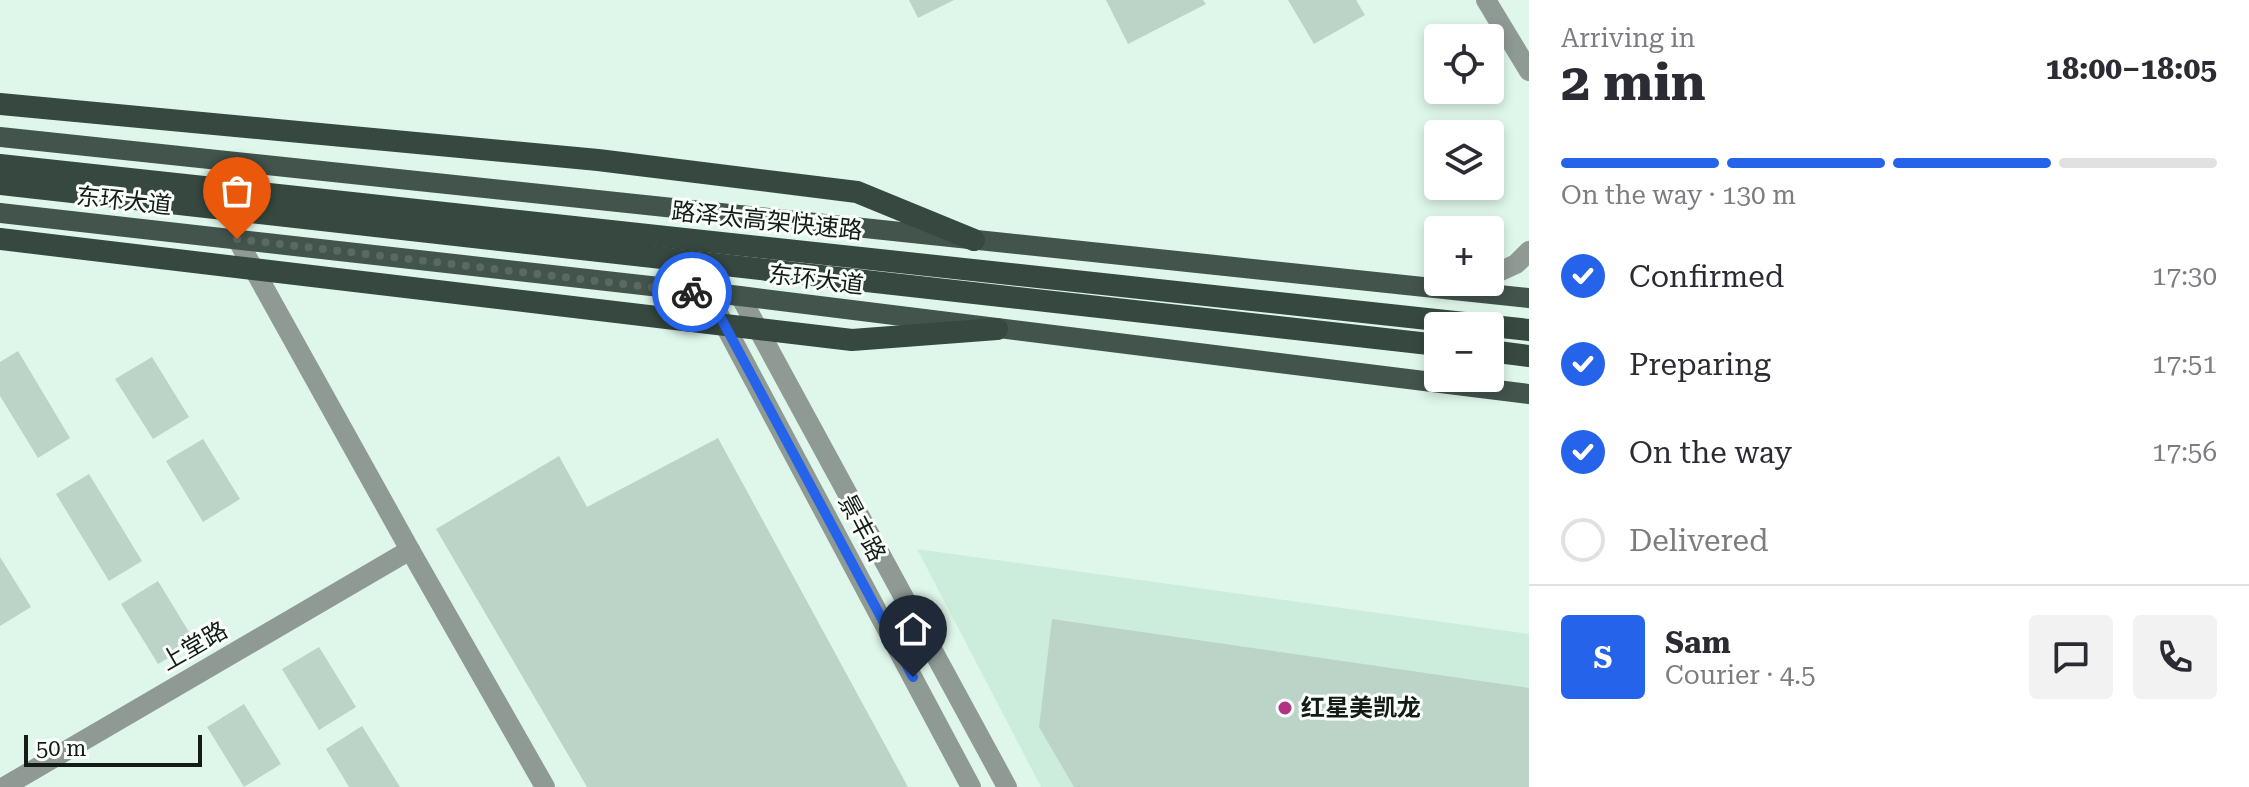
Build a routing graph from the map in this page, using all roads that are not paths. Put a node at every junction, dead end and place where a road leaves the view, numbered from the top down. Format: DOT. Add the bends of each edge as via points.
graph roads {
  1 [pos="1486,0"];
  2 [pos="1529,71"];
  3 [pos="0,104"];
  4 [pos="0,137"];
  5 [pos="0,165"];
  6 [pos="0,184"];
  7 [pos="0,213"];
  8 [pos="0,239"];
  9 [pos="237,239"];
  10 [pos="974,240"];
  11 [pos="1529,251"];
  12 [pos="1504,270"];
  13 [pos="1424,287"];
  14 [pos="708,294"];
  15 [pos="740,296"];
  16 [pos="1504,296"];
  17 [pos="1529,298"];
  18 [pos="997,329"];
  19 [pos="1529,330"];
  20 [pos="1424,343"];
  21 [pos="1504,353"];
  22 [pos="1529,356"];
  23 [pos="1529,394"];
  24 [pos="410,550"];
  25 [pos="4,787"];
  26 [pos="545,787"];
  27 [pos="971,787"];
  28 [pos="1007,787"];
  1 -- 2 [label="street"];
  3 -- 10 [label="highway" via="598,160 857,192"];
  4 -- 10 [label="main road"];
  5 -- 19 [label="highway, 路泽太高架快速路"];
  6 -- 20 [label="highway, 路泽太高架快速路"];
  7 -- 9 [label="main road, 东环大道"];
  8 -- 18 [label="highway, bridge" via="852,340"];
  9 -- 14 [label="main road, 东环大道"];
  9 -- 24 [label="street"];
  10 -- 13 [label="main road"];
  11 -- 12 [label="street"];
  14 -- 15 [label="main road, 东环大道"];
  14 -- 27 [label="street, 景丰路"];
  15 -- 18 [label="main road, 东环大道"];
  15 -- 28 [label="street, 景丰路"];
  16 -- 17 [label="main road"];
  18 -- 23 [label="main road, 东环大道"];
  21 -- 22 [label="highway"];
  24 -- 25 [label="street, 上堂路"];
  24 -- 26 [label="street"];
}
